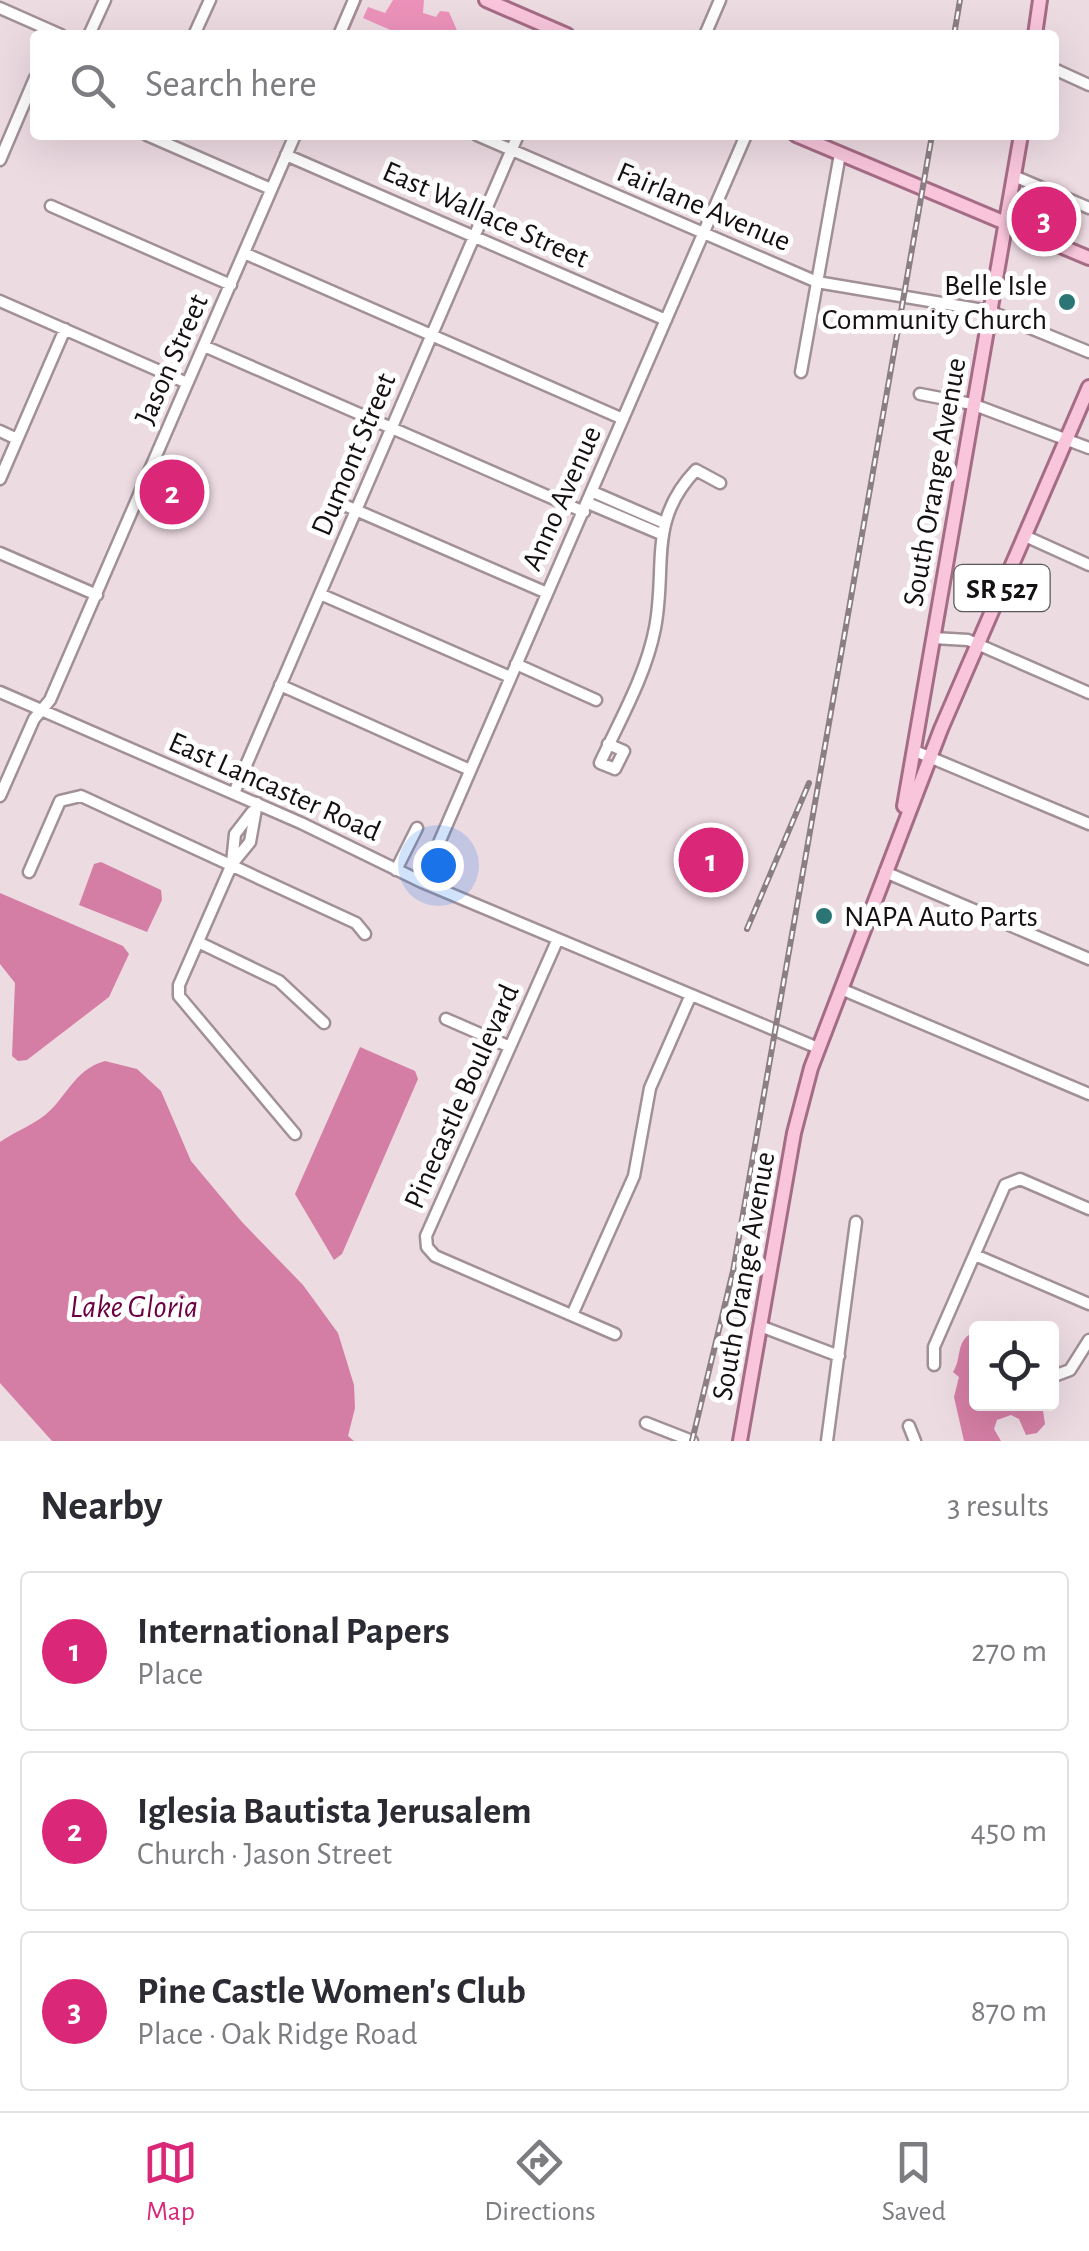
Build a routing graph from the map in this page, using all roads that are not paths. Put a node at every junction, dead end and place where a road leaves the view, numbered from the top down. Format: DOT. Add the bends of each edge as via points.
graph roads {
  1 [pos="105,0"];
  2 [pos="210,0"];
  3 [pos="354,0"];
  4 [pos="486,0"];
  5 [pos="720,0"];
  6 [pos="1040,0"];
  7 [pos="507,4"];
  8 [pos="0,8"];
  9 [pos="47,30"];
  10 [pos="91,30"];
  11 [pos="196,30"];
  12 [pos="341,30"];
  13 [pos="556,30"];
  14 [pos="707,30"];
  15 [pos="1036,30"];
  16 [pos="1059,71"];
  17 [pos="1089,84"];
  18 [pos="30,90"];
  19 [pos="159,140"];
  20 [pos="293,140"];
  21 [pos="489,140"];
  22 [pos="516,140"];
  23 [pos="744,140"];
  24 [pos="808,140"];
  25 [pos="1020,140"];
  26 [pos="512,150"];
  27 [pos="840,154"];
  28 [pos="286,155"];
  29 [pos="0,160"];
  30 [pos="1014,176"];
  31 [pos="272,189"];
  32 [pos="51,206"];
  33 [pos="1089,208"];
  34 [pos="1006,222"];
  35 [pos="703,234"];
  36 [pos="475,236"];
  37 [pos="244,253"];
  38 [pos="1089,258"];
  39 [pos="817,282"];
  40 [pos="231,285"];
  41 [pos="0,301"];
  42 [pos="990,311"];
  43 [pos="666,320"];
  44 [pos="65,329"];
  45 [pos="432,337"];
  46 [pos="204,346"];
  47 [pos="1089,352"];
  48 [pos="800,372"];
  49 [pos="188,382"];
  50 [pos="1089,388"];
  51 [pos="920,394"];
  52 [pos="972,404"];
  53 [pos="623,419"];
  54 [pos="391,428"];
  55 [pos="0,431"];
  56 [pos="18,438"];
  57 [pos="1067,438"];
  58 [pos="1089,448"];
  59 [pos="0,479"];
  60 [pos="720,483"];
  61 [pos="588,502"];
  62 [pos="344,506"];
  63 [pos="356,511"];
  64 [pos="662,528"];
  65 [pos="1024,536"];
  66 [pos="0,553"];
  67 [pos="1089,565"];
  68 [pos="547,593"];
  69 [pos="320,594"];
  70 [pos="97,595"];
  71 [pos="933,638"];
  72 [pos="978,644"];
  73 [pos="516,664"];
  74 [pos="510,677"];
  75 [pos="280,684"];
  76 [pos="0,692"];
  77 [pos="1089,693"];
  78 [pos="596,700"];
  79 [pos="42,710"];
  80 [pos="608,744"];
  81 [pos="915,751"];
  82 [pos="930,758"];
  83 [pos="470,770"];
  84 [pos="234,793"];
  85 [pos="0,796"];
  86 [pos="257,803"];
  87 [pos="1089,824"];
  88 [pos="417,828"];
  89 [pos="1089,835"];
  90 [pos="897,838"];
  91 [pos="233,843"];
  92 [pos="246,848"];
  93 [pos="232,864"];
  94 [pos="396,870"];
  95 [pos="29,872"];
  96 [pos="885,872"];
  97 [pos="422,882"];
  98 [pos="365,934"];
  99 [pos="557,941"];
  100 [pos="198,942"];
  101 [pos="1089,959"];
  102 [pos="840,989"];
  103 [pos="690,996"];
  104 [pos="446,1019"];
  105 [pos="324,1023"];
  106 [pos="510,1047"];
  107 [pos="818,1048"];
  108 [pos="1089,1094"];
  109 [pos="295,1134"];
  110 [pos="1089,1209"];
  111 [pos="856,1222"];
  112 [pos="974,1255"];
  113 [pos="1089,1304"];
  114 [pos="572,1315"];
  115 [pos="760,1326"];
  116 [pos="615,1334"];
  117 [pos="1089,1340"];
  118 [pos="838,1356"];
  119 [pos="934,1364"];
  120 [pos="1059,1374"];
  121 [pos="646,1422"];
  122 [pos="909,1426"];
  123 [pos="692,1441"];
  124 [pos="740,1441"];
  125 [pos="827,1441"];
  126 [pos="915,1441"];
  1 -- 10 [label="street"];
  2 -- 11 [label="street"];
  3 -- 12 [label="street"];
  4 -- 7 [label="main road"];
  5 -- 14 [label="street"];
  6 -- 15 [label="main road"];
  7 -- 13 [label="main road"];
  8 -- 9 [label="street"];
  16 -- 17 [label="street"];
  18 -- 29 [label="street"];
  19 -- 31 [label="street"];
  20 -- 28 [label="street, Jason Street"];
  21 -- 26 [label="street, Fairlane Avenue"];
  22 -- 26 [label="street, Dumont Street"];
  23 -- 35 [label="street, Anno Avenue"];
  24 -- 27 [label="main road"];
  25 -- 30 [label="main road, South Orange Avenue / SR 527"];
  26 -- 35 [label="street, Fairlane Avenue"];
  26 -- 36 [label="street, Dumont Street"];
  27 -- 34 [label="main road"];
  27 -- 39 [label="street"];
  28 -- 31 [label="street, Jason Street"];
  28 -- 36 [label="street, East Wallace Street"];
  30 -- 33 [label="street"];
  30 -- 34 [label="main road, South Orange Avenue / SR 527"];
  31 -- 37 [label="street, Jason Street"];
  32 -- 40 [label="street"];
  34 -- 38 [label="main road"];
  34 -- 42 [label="main road, South Orange Avenue / SR 527"];
  35 -- 39 [label="street, Fairlane Avenue"];
  35 -- 43 [label="street, Anno Avenue"];
  36 -- 43 [label="street, East Wallace Street"];
  36 -- 45 [label="street, Dumont Street"];
  37 -- 40 [label="street, Jason Street"];
  37 -- 45 [label="street"];
  39 -- 42 [label="street, Fairlane Avenue"];
  39 -- 48 [label="street"];
  40 -- 46 [label="street, Jason Street"];
  41 -- 44 [label="street"];
  42 -- 47 [label="street, Fairlane Avenue"];
  42 -- 52 [label="main road, South Orange Avenue / SR 527"];
  43 -- 53 [label="street, Anno Avenue"];
  44 -- 49 [label="street"];
  44 -- 56 [label="street"];
  45 -- 53 [label="street"];
  45 -- 54 [label="street, Dumont Street"];
  46 -- 49 [label="street, Jason Street"];
  46 -- 54 [label="street"];
  49 -- 70 [label="street, Jason Street"];
  50 -- 57 [label="main road, SR 527"];
  51 -- 52 [label="street"];
  52 -- 57 [label="street"];
  52 -- 71 [label="main road, South Orange Avenue / SR 527"];
  53 -- 61 [label="street, Anno Avenue"];
  54 -- 61 [label="street"];
  54 -- 63 [label="street, Dumont Street"];
  55 -- 56 [label="street"];
  56 -- 59 [label="street"];
  57 -- 58 [label="street"];
  57 -- 65 [label="main road, SR 527"];
  60 -- 64 [label="street" via="696,470 677,489"];
  61 -- 64 [label="street"];
  61 -- 68 [label="street, Anno Avenue"];
  62 -- 63 [label="street"];
  63 -- 68 [label="street"];
  63 -- 69 [label="street, Dumont Street"];
  64 -- 80 [label="street" via="656,626"];
  65 -- 67 [label="street"];
  65 -- 72 [label="main road, SR 527"];
  66 -- 70 [label="street"];
  68 -- 73 [label="street, Anno Avenue"];
  69 -- 74 [label="street"];
  69 -- 75 [label="street, Dumont Street"];
  70 -- 79 [label="street, Jason Street"];
  71 -- 72 [label="street"];
  71 -- 81 [label="main road, South Orange Avenue / SR 527"];
  72 -- 77 [label="street"];
  72 -- 82 [label="main road, SR 527"];
  73 -- 74 [label="street, Anno Avenue"];
  73 -- 78 [label="street"];
  74 -- 83 [label="street, Anno Avenue"];
  75 -- 83 [label="street"];
  75 -- 84 [label="street, Dumont Street"];
  76 -- 79 [label="street, East Lancaster Road"];
  79 -- 84 [label="street, East Lancaster Road"];
  79 -- 85 [label="street, Jason Street"];
  81 -- 82 [label="street"];
  81 -- 90 [label="main road, South Orange Avenue / SR 527"];
  82 -- 87 [label="street"];
  82 -- 90 [label="main road, South Orange Avenue / SR 527"];
  83 -- 97 [label="street, Anno Avenue"];
  84 -- 86 [label="street, East Lancaster Road"];
  86 -- 91 [label="street"];
  86 -- 92 [label="street"];
  86 -- 94 [label="street, East Lancaster Road"];
  87 -- 89 [label="street"];
  88 -- 94 [label="street"];
  90 -- 96 [label="main road, South Orange Avenue / SR 527"];
  91 -- 92 [label="street"];
  91 -- 93 [label="street"];
  92 -- 93 [label="street"];
  93 -- 95 [label="street" via="74,795 60,801"];
  93 -- 98 [label="street" via="356,923"];
  93 -- 100 [label="street"];
  94 -- 97 [label="street, East Lancaster Road"];
  96 -- 101 [label="street"];
  96 -- 102 [label="main road, South Orange Avenue / SR 527"];
  97 -- 99 [label="street, East Lancaster Road"];
  99 -- 103 [label="street, East Lancaster Road"];
  99 -- 106 [label="street, Pinecastle Boulevard"];
  100 -- 105 [label="street" via="279,981"];
  100 -- 109 [label="street" via="179,985 180,1002"];
  102 -- 107 [label="main road, South Orange Avenue / SR 527"];
  102 -- 108 [label="street"];
  103 -- 107 [label="street, East Lancaster Road"];
  103 -- 114 [label="street" via="650,1088 634,1176"];
  104 -- 106 [label="street"];
  106 -- 114 [label="street, Pinecastle Boulevard" via="426,1236 427,1247"];
  107 -- 115 [label="main road, South Orange Avenue / SR 527" via="794,1133"];
  110 -- 112 [label="street" via="1012,1179"];
  111 -- 118 [label="street"];
  112 -- 113 [label="street"];
  112 -- 119 [label="street" via="934,1347"];
  114 -- 116 [label="street, Pinecastle Boulevard"];
  115 -- 118 [label="street"];
  115 -- 124 [label="main road, South Orange Avenue / SR 527"];
  117 -- 120 [label="street" via="1070,1370"];
  118 -- 125 [label="street"];
  121 -- 123 [label="street"];
  122 -- 126 [label="street"];
}
